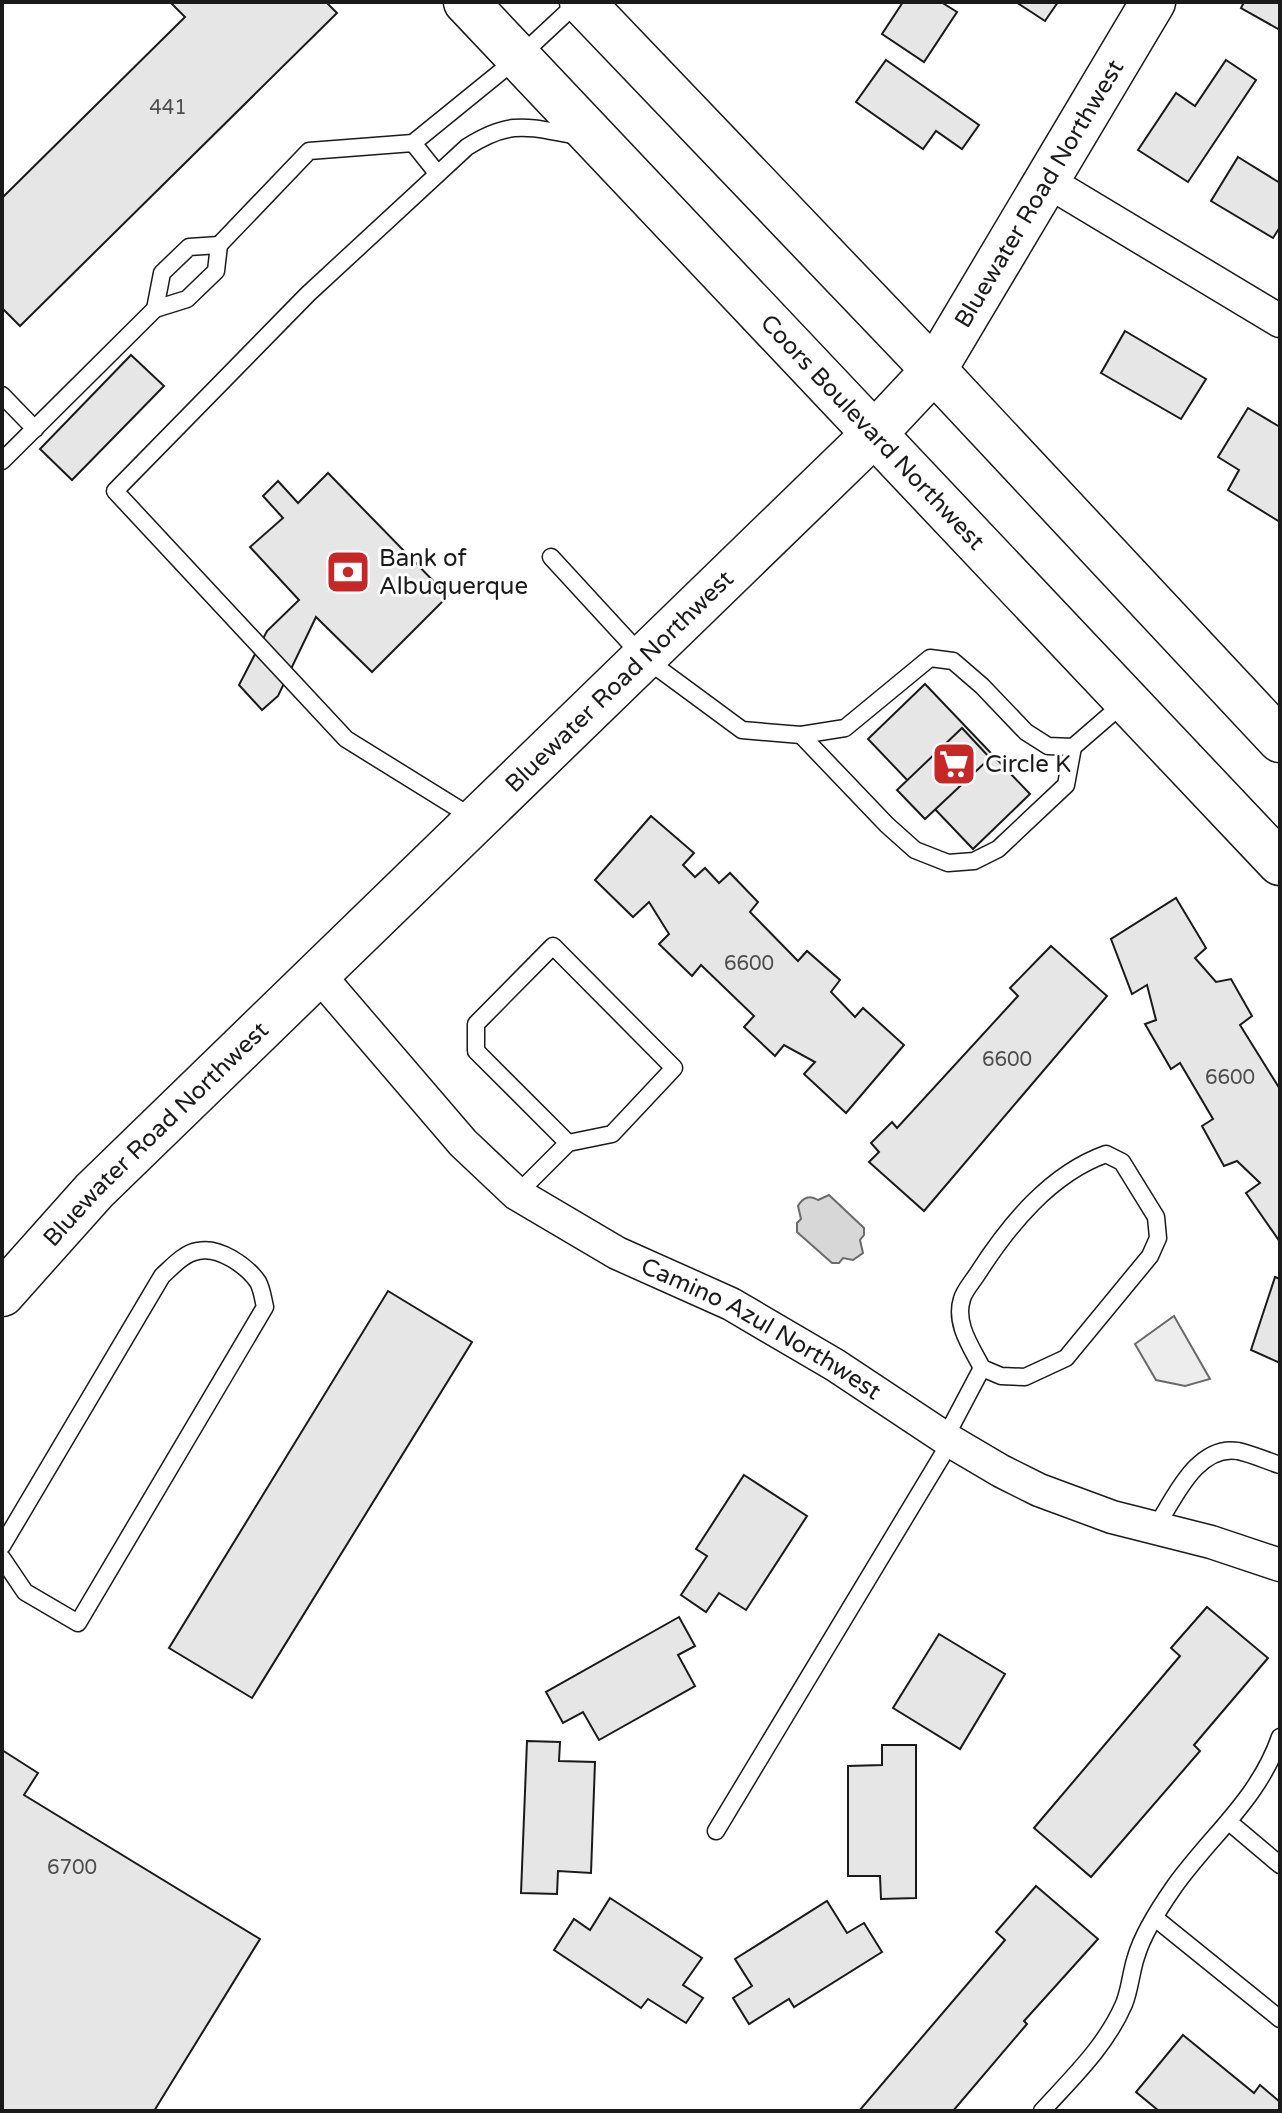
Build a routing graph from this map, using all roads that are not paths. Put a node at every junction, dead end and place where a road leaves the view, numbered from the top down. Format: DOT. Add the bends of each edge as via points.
graph roads {
  1 [pos="466,2"];
  2 [pos="580,2"];
  3 [pos="1153,2"];
  4 [pos="519,57"];
  5 [pos="596,139"];
  6 [pos="413,143"];
  7 [pos="437,173"];
  8 [pos="1047,181"];
  9 [pos="219,245"];
  10 [pos="155,309"];
  11 [pos="1280,321"];
  12 [pos="934,370"];
  13 [pos="2,395"];
  14 [pos="35,429"];
  15 [pos="874,434"];
  16 [pos="2,461"];
  17 [pos="551,557"];
  18 [pos="643,657"];
  19 [pos="1126,701"];
  20 [pos="801,735"];
  21 [pos="1280,740"];
  22 [pos="1073,747"];
  23 [pos="476,820"];
  24 [pos="1280,863"];
  25 [pos="318,974"];
  26 [pos="568,1143"];
  27 [pos="517,1194"];
  28 [pos="2,1294"];
  29 [pos="982,1368"];
  30 [pos="948,1439"];
  31 [pos="1280,1465"];
  32 [pos="1156,1527"];
  33 [pos="2,1546"];
  34 [pos="2,1558"];
  35 [pos="1280,1565"];
  36 [pos="1280,1737"];
  37 [pos="1229,1822"];
  38 [pos="716,1831"];
  39 [pos="1280,1865"];
  40 [pos="1155,1918"];
  41 [pos="1280,2019"];
  42 [pos="1042,2111"];
  1 -- 4 [label="main road, Coors Boulevard Northwest"];
  2 -- 4 [label="lane"];
  2 -- 12 [label="main road"];
  3 -- 8 [label="main road, Bluewater Road Northwest"];
  4 -- 5 [label="main road, Coors Boulevard Northwest"];
  4 -- 6 [label="lane"];
  5 -- 7 [label="lane" via="517,126 489,133"];
  5 -- 15 [label="main road, Coors Boulevard Northwest"];
  6 -- 7 [label="lane"];
  6 -- 9 [label="lane" via="309,151"];
  7 -- 23 [label="lane" via="308,294 115,491 346,739"];
  8 -- 11 [label="street"];
  8 -- 12 [label="main road, Bluewater Road Northwest"];
  9 -- 10 [label="lane" via="216,271 187,299"];
  9 -- 10 [label="lane" via="189,247 162,273"];
  10 -- 14 [label="lane"];
  12 -- 15 [label="main road, Bluewater Road Northwest"];
  12 -- 21 [label="main road"];
  13 -- 14 [label="lane"];
  14 -- 16 [label="lane"];
  15 -- 18 [label="main road, Bluewater Road Northwest"];
  15 -- 19 [label="main road, Coors Boulevard Northwest"];
  17 -- 18 [label="lane"];
  18 -- 20 [label="lane" via="742,730"];
  18 -- 23 [label="main road, Bluewater Road Northwest"];
  19 -- 22 [label="lane"];
  19 -- 24 [label="main road, Coors Boulevard Northwest"];
  20 -- 22 [label="lane" via="845,728 930,658 953,661 1026,732 1048,746"];
  20 -- 22 [label="lane" via="915,850 948,863 974,861 998,849 1066,785"];
  23 -- 25 [label="main road, Bluewater Road Northwest"];
  25 -- 27 [label="street, Camino Azul Northwest" via="463,1143"];
  25 -- 28 [label="main road, Bluewater Road Northwest" via="94,1191"];
  26 -- 26 [label="lane" via="476,1051 476,1024 553,946 674,1068 612,1134"];
  26 -- 27 [label="lane"];
  27 -- 30 [label="street, Camino Azul Northwest" via="617,1253 731,1304"];
  29 -- 29 [label="lane" via="961,1327 961,1299 1000,1238 1081,1162 1106,1154 1122,1162 1156,1217 1158,1238 1150,1256 1066,1358 1025,1377"];
  29 -- 30 [label="lane"];
  30 -- 32 [label="street, Camino Azul Northwest" via="1039,1490"];
  30 -- 38 [label="lane"];
  31 -- 32 [label="lane" via="1236,1451 1213,1454 1191,1472"];
  32 -- 35 [label="street, Camino Azul Northwest"];
  33 -- 34 [label="lane" via="162,1276 198,1251 217,1252 243,1266 259,1284 265,1307 78,1623 25,1592"];
  36 -- 37 [label="lane" via="1246,1802"];
  37 -- 39 [label="lane"];
  37 -- 40 [label="lane" via="1174,1886"];
  40 -- 41 [label="lane"];
  40 -- 42 [label="lane" via="1137,1953 1124,2003 1101,2045"];
}
